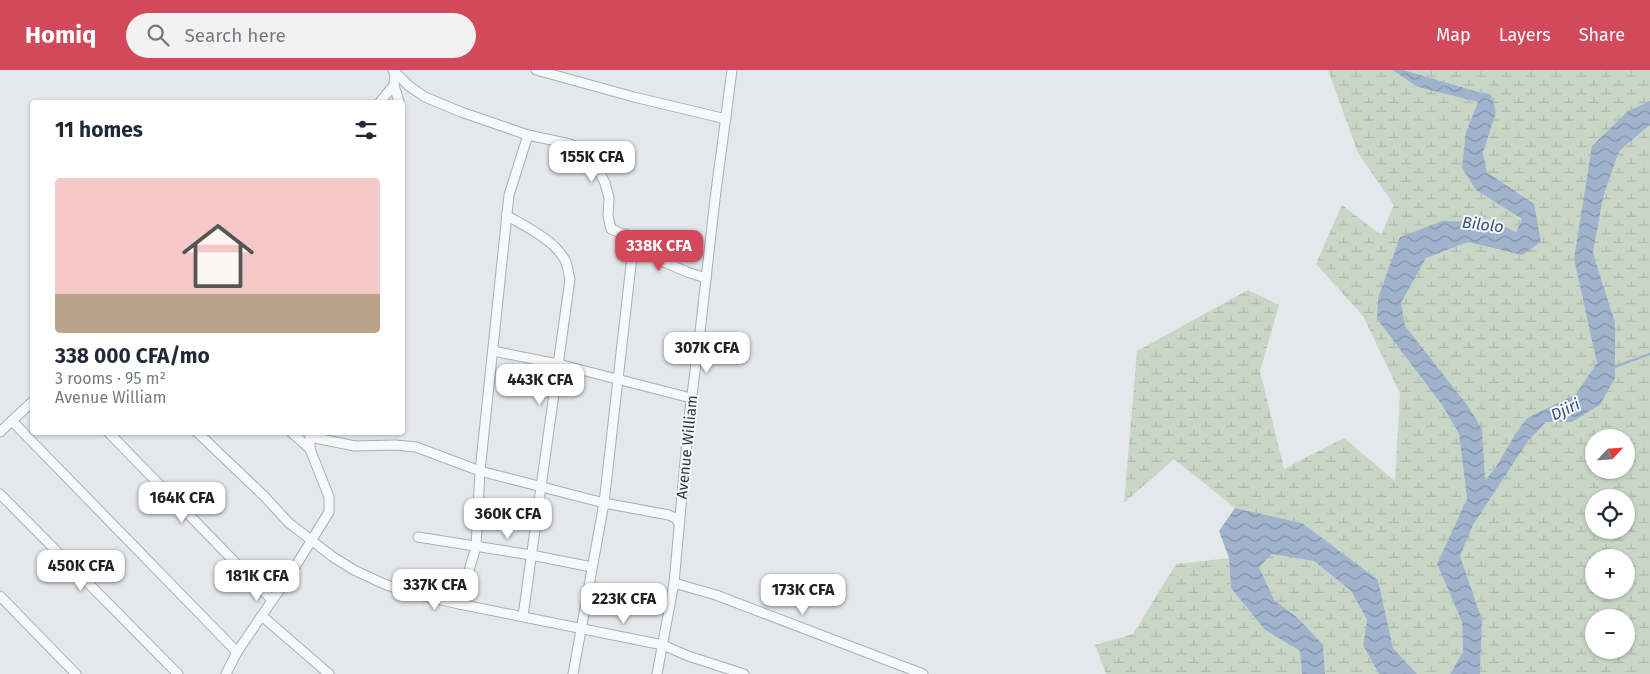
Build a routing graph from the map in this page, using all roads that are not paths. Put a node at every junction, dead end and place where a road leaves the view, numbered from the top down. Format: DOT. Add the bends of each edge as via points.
graph roads {
  1 [pos="536,70"];
  2 [pos="732,70"];
  3 [pos="394,71"];
  4 [pos="394,85"];
  5 [pos="382,100"];
  6 [pos="398,100"];
  7 [pos="726,120"];
  8 [pos="528,135"];
  9 [pos="506,215"];
  10 [pos="626,234"];
  11 [pos="706,278"];
  12 [pos="493,350"];
  13 [pos="558,364"];
  14 [pos="618,380"];
  15 [pos="691,398"];
  16 [pos="30,404"];
  17 [pos="12,421"];
  18 [pos="0,432"];
  19 [pos="111,435"];
  20 [pos="200,435"];
  21 [pos="294,435"];
  22 [pos="312,435"];
  23 [pos="310,449"];
  24 [pos="480,471"];
  25 [pos="540,486"];
  26 [pos="0,494"];
  27 [pos="604,503"];
  28 [pos="679,523"];
  29 [pos="418,537"];
  30 [pos="311,540"];
  31 [pos="476,547"];
  32 [pos="530,555"];
  33 [pos="592,567"];
  34 [pos="674,583"];
  35 [pos="0,596"];
  36 [pos="272,600"];
  37 [pos="460,604"];
  38 [pos="262,616"];
  39 [pos="523,616"];
  40 [pos="580,629"];
  41 [pos="662,645"];
  42 [pos="237,652"];
  43 [pos="76,674"];
  44 [pos="178,674"];
  45 [pos="226,674"];
  46 [pos="329,674"];
  47 [pos="573,674"];
  48 [pos="657,674"];
  49 [pos="744,674"];
  50 [pos="923,674"];
  1 -- 7 [label="street"];
  2 -- 7 [label="street, Avenue William"];
  3 -- 4 [label="street"];
  3 -- 8 [label="street" via="425,98"];
  4 -- 5 [label="street"];
  4 -- 6 [label="street"];
  7 -- 11 [label="street, Avenue William"];
  8 -- 9 [label="street" via="514,175"];
  8 -- 10 [label="street" via="570,144 585,151 605,183 609,198 609,226 614,232"];
  9 -- 12 [label="street"];
  9 -- 13 [label="street" via="554,247 565,261 570,279"];
  10 -- 11 [label="street" via="664,262"];
  10 -- 14 [label="street" via="633,247"];
  11 -- 15 [label="street, Avenue William"];
  12 -- 13 [label="street"];
  12 -- 24 [label="street"];
  13 -- 14 [label="street"];
  13 -- 25 [label="street"];
  14 -- 15 [label="street"];
  14 -- 27 [label="street"];
  15 -- 28 [label="street, Avenue William"];
  16 -- 17 [label="street"];
  17 -- 18 [label="street"];
  17 -- 42 [label="street"];
  19 -- 36 [label="street"];
  20 -- 30 [label="street" via="289,523"];
  21 -- 23 [label="street"];
  22 -- 23 [label="street"];
  22 -- 24 [label="street" via="355,446 416,447"];
  23 -- 30 [label="street" via="330,503 329,512"];
  24 -- 25 [label="street"];
  24 -- 31 [label="street"];
  25 -- 27 [label="street"];
  25 -- 32 [label="street"];
  26 -- 44 [label="street"];
  27 -- 28 [label="street" via="669,516"];
  27 -- 33 [label="street"];
  28 -- 34 [label="street, Avenue William"];
  29 -- 31 [label="street"];
  30 -- 36 [label="street"];
  30 -- 37 [label="street" via="354,570 384,584"];
  31 -- 32 [label="street"];
  31 -- 37 [label="street"];
  32 -- 33 [label="street"];
  32 -- 39 [label="street"];
  33 -- 40 [label="street"];
  34 -- 41 [label="street, Avenue William"];
  34 -- 50 [label="street" via="716,595"];
  35 -- 43 [label="street"];
  36 -- 38 [label="street"];
  37 -- 39 [label="street"];
  38 -- 42 [label="street"];
  38 -- 46 [label="street"];
  39 -- 40 [label="street"];
  40 -- 41 [label="street"];
  40 -- 47 [label="street"];
  41 -- 48 [label="street, Avenue William"];
  41 -- 49 [label="street"];
  42 -- 45 [label="street"];
}
